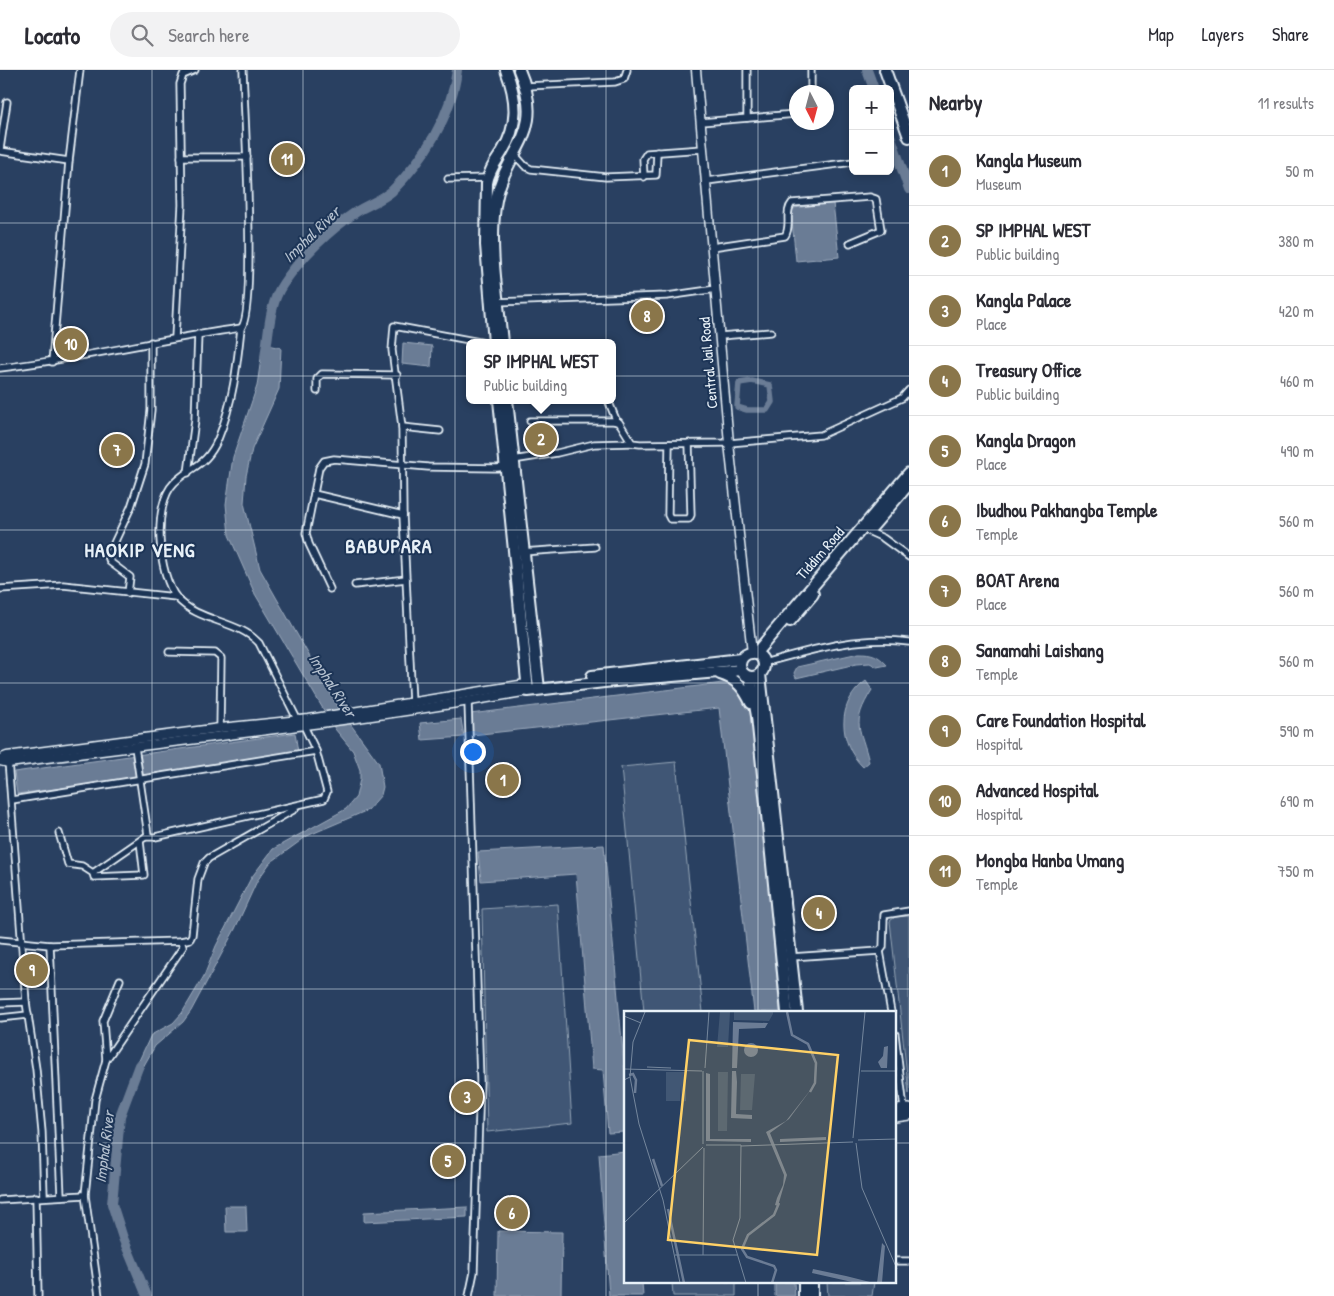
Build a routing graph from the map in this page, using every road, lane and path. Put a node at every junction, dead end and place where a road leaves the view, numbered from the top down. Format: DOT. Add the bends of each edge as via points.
graph roads {
  1 [pos="80,70"];
  2 [pos="194,70"];
  3 [pos="243,70"];
  4 [pos="506,70"];
  5 [pos="519,70"];
  6 [pos="627,70"];
  7 [pos="696,70"];
  8 [pos="747,70"];
  9 [pos="811,70"];
  10 [pos="885,70"];
  11 [pos="811,85"];
  12 [pos="526,86"];
  13 [pos="8,102"];
  14 [pos="789,115"];
  15 [pos="747,118"];
  16 [pos="701,122"];
  17 [pos="909,138"];
  18 [pos="703,149"];
  19 [pos="0,150"];
  20 [pos="657,152"];
  21 [pos="516,156"];
  22 [pos="181,157"];
  23 [pos="247,157"];
  24 [pos="69,161"];
  25 [pos="849,163"];
  26 [pos="644,177"];
  27 [pos="488,178"];
  28 [pos="448,179"];
  29 [pos="707,181"];
  30 [pos="850,243"];
  31 [pos="712,247"];
  32 [pos="716,289"];
  33 [pos="494,302"];
  34 [pos="241,328"];
  35 [pos="771,332"];
  36 [pos="198,334"];
  37 [pos="720,336"];
  38 [pos="175,338"];
  39 [pos="466,339"];
  40 [pos="494,339"];
  41 [pos="501,339"];
  42 [pos="151,342"];
  43 [pos="52,362"];
  44 [pos="0,368"];
  45 [pos="397,374"];
  46 [pos="909,390"];
  47 [pos="317,391"];
  48 [pos="500,404"];
  49 [pos="507,404"];
  50 [pos="610,404"];
  51 [pos="530,421"];
  52 [pos="617,422"];
  53 [pos="402,426"];
  54 [pos="440,431"];
  55 [pos="632,443"];
  56 [pos="689,443"];
  57 [pos="729,443"];
  58 [pos="669,444"];
  59 [pos="510,463"];
  60 [pos="402,465"];
  61 [pos="188,473"];
  62 [pos="909,473"];
  63 [pos="909,484"];
  64 [pos="314,494"];
  65 [pos="403,515"];
  66 [pos="864,530"];
  67 [pos="595,547"];
  68 [pos="519,552"];
  69 [pos="909,557"];
  70 [pos="406,579"];
  71 [pos="355,585"];
  72 [pos="0,589"];
  73 [pos="330,589"];
  74 [pos="128,593"];
  75 [pos="176,597"];
  76 [pos="524,607"];
  77 [pos="909,642"];
  78 [pos="169,652"];
  79 [pos="758,657"];
  80 [pos="742,659"];
  81 [pos="741,670"];
  82 [pos="715,673"];
  83 [pos="760,674"];
  84 [pos="750,677"];
  85 [pos="539,686"];
  86 [pos="527,688"];
  87 [pos="468,702"];
  88 [pos="412,703"];
  89 [pos="367,713"];
  90 [pos="757,716"];
  91 [pos="305,723"];
  92 [pos="220,728"];
  93 [pos="135,747"];
  94 [pos="316,751"];
  95 [pos="4,760"];
  96 [pos="140,781"];
  97 [pos="12,800"];
  98 [pos="301,805"];
  99 [pos="59,834"];
  100 [pos="148,837"];
  101 [pos="140,842"];
  102 [pos="93,873"];
  103 [pos="909,911"];
  104 [pos="0,940"];
  105 [pos="182,941"];
  106 [pos="23,944"];
  107 [pos="50,945"];
  108 [pos="880,951"];
  109 [pos="791,957"];
  110 [pos="120,980"];
  111 [pos="26,1002"];
  112 [pos="0,1003"];
  113 [pos="787,1011"];
  114 [pos="797,1011"];
  115 [pos="891,1011"];
  116 [pos="28,1015"];
  117 [pos="0,1018"];
  118 [pos="896,1043"];
  119 [pos="106,1060"];
  120 [pos="904,1111"];
  121 [pos="85,1195"];
  122 [pos="44,1196"];
  123 [pos="62,1196"];
  124 [pos="36,1197"];
  125 [pos="0,1200"];
  126 [pos="896,1261"];
  127 [pos="909,1261"];
  128 [pos="38,1296"];
  129 [pos="99,1296"];
  130 [pos="469,1296"];
  1 -- 24 [label="street"];
  2 -- 22 [label="street" via="186,72 181,79"];
  3 -- 23 [label="street"];
  4 -- 27 [label="highway" via="513,94 515,124"];
  5 -- 12 [label="highway"];
  6 -- 12 [label="street" via="624,79 616,82"];
  7 -- 16 [label="street, Central Jail Road"];
  8 -- 15 [label="street"];
  9 -- 11 [label="street"];
  10 -- 17 [label="highway"];
  12 -- 21 [label="highway" via="528,125"];
  13 -- 19 [label="street"];
  14 -- 15 [label="street"];
  15 -- 16 [label="street"];
  16 -- 18 [label="street, Central Jail Road"];
  18 -- 20 [label="street"];
  18 -- 29 [label="street, Central Jail Road"];
  19 -- 24 [label="street"];
  20 -- 26 [label="street" via="657,173"];
  20 -- 26 [label="street" via="644,155"];
  21 -- 26 [label="street" via="531,169 597,177"];
  21 -- 33 [label="highway" via="502,178 495,206"];
  22 -- 23 [label="street"];
  22 -- 38 [label="street" via="182,205"];
  23 -- 34 [label="street" via="247,316"];
  24 -- 43 [label="street"];
  25 -- 29 [label="street"];
  27 -- 28 [label="street"];
  27 -- 33 [label="highway" via="486,233"];
  29 -- 31 [label="street, Central Jail Road"];
  30 -- 31 [label="street" via="881,230 876,199 792,203 785,236"];
  31 -- 32 [label="street, Central Jail Road"];
  32 -- 33 [label="street" via="657,297"];
  32 -- 37 [label="street, Central Jail Road"];
  33 -- 40 [label="highway"];
  33 -- 41 [label="highway"];
  34 -- 36 [label="street"];
  34 -- 61 [label="street" via="232,399 218,439 208,457"];
  35 -- 37 [label="street"];
  36 -- 38 [label="street"];
  36 -- 61 [label="street" via="196,420"];
  37 -- 57 [label="street, Central Jail Road"];
  38 -- 42 [label="street"];
  39 -- 45 [label="street" via="394,326 392,350"];
  42 -- 43 [label="street"];
  42 -- 74 [label="street" via="151,410 145,464 131,507 108,556 110,562 130,577"];
  43 -- 44 [label="street"];
  45 -- 47 [label="street" via="322,374 317,379"];
  45 -- 53 [label="street"];
  46 -- 57 [label="street" via="902,398 821,435"];
  48 -- 59 [label="highway"];
  49 -- 59 [label="highway"];
  50 -- 52 [label="street"];
  51 -- 52 [label="street"];
  52 -- 55 [label="street"];
  53 -- 54 [label="street"];
  53 -- 60 [label="street"];
  55 -- 58 [label="street"];
  55 -- 59 [label="street" via="594,444"];
  56 -- 57 [label="street"];
  56 -- 58 [label="street"];
  56 -- 58 [label="street" via="691,516 680,521 670,519 668,515"];
  57 -- 79 [label="street, Central Jail Road"];
  59 -- 60 [label="street" via="479,469"];
  59 -- 68 [label="highway"];
  60 -- 64 [label="street" via="328,460 319,468"];
  60 -- 65 [label="street"];
  61 -- 75 [label="street" via="169,489 161,508 164,566"];
  62 -- 66 [label="highway, Tiddim Road"];
  63 -- 66 [label="highway"];
  64 -- 65 [label="street"];
  64 -- 73 [label="street" via="307,538"];
  65 -- 70 [label="street"];
  66 -- 69 [label="street" via="883,538"];
  66 -- 79 [label="highway"];
  67 -- 68 [label="street"];
  68 -- 76 [label="highway"];
  70 -- 71 [label="street"];
  70 -- 88 [label="street"];
  72 -- 74 [label="street" via="63,586"];
  74 -- 75 [label="street"];
  75 -- 91 [label="street" via="186,606 255,638"];
  76 -- 85 [label="highway"];
  76 -- 86 [label="highway"];
  77 -- 79 [label="street" via="888,639 851,642"];
  78 -- 92 [label="street" via="215,653 220,658"];
  79 -- 80 [label="highway"];
  79 -- 83 [label="highway"];
  80 -- 81 [label="highway"];
  80 -- 85 [label="highway"];
  81 -- 82 [label="highway"];
  81 -- 84 [label="highway"];
  82 -- 85 [label="highway"];
  82 -- 90 [label="highway" via="730,677 741,685"];
  83 -- 84 [label="highway"];
  83 -- 109 [label="highway"];
  84 -- 90 [label="highway"];
  85 -- 86 [label="highway"];
  86 -- 87 [label="street"];
  86 -- 88 [label="street"];
  87 -- 89 [label="street"];
  87 -- 130 [label="street" via="480,1081 474,1272"];
  88 -- 89 [label="street"];
  89 -- 91 [label="street"];
  90 -- 113 [label="highway"];
  91 -- 92 [label="street"];
  91 -- 93 [label="street"];
  91 -- 94 [label="street"];
  92 -- 95 [label="street"];
  93 -- 95 [label="street"];
  93 -- 96 [label="street"];
  94 -- 96 [label="street"];
  94 -- 98 [label="street" via="326,796"];
  95 -- 97 [label="street"];
  96 -- 97 [label="street"];
  96 -- 100 [label="street"];
  97 -- 106 [label="street"];
  98 -- 100 [label="street"];
  98 -- 105 [label="street" via="209,858 198,879 192,935"];
  99 -- 102 [label="street" via="68,864 82,866"];
  100 -- 101 [label="street"];
  101 -- 102 [label="street"];
  101 -- 102 [label="street" via="144,875 95,878"];
  103 -- 108 [label="street" via="884,915 883,947"];
  104 -- 106 [label="street"];
  105 -- 107 [label="street"];
  105 -- 119 [label="street" via="183,947"];
  106 -- 107 [label="street"];
  106 -- 111 [label="street"];
  107 -- 123 [label="street"];
  108 -- 109 [label="street"];
  108 -- 115 [label="street"];
  109 -- 114 [label="highway"];
  110 -- 119 [label="street" via="103,1021"];
  111 -- 112 [label="street"];
  111 -- 116 [label="street"];
  116 -- 117 [label="street"];
  116 -- 122 [label="street" via="42,1132"];
  118 -- 120 [label="street"];
  119 -- 121 [label="street" via="96,1100"];
  121 -- 123 [label="street"];
  121 -- 129 [label="street"];
  122 -- 123 [label="street"];
  122 -- 124 [label="street"];
  124 -- 125 [label="street"];
  124 -- 128 [label="street"];
  126 -- 127 [label="street"];
}
